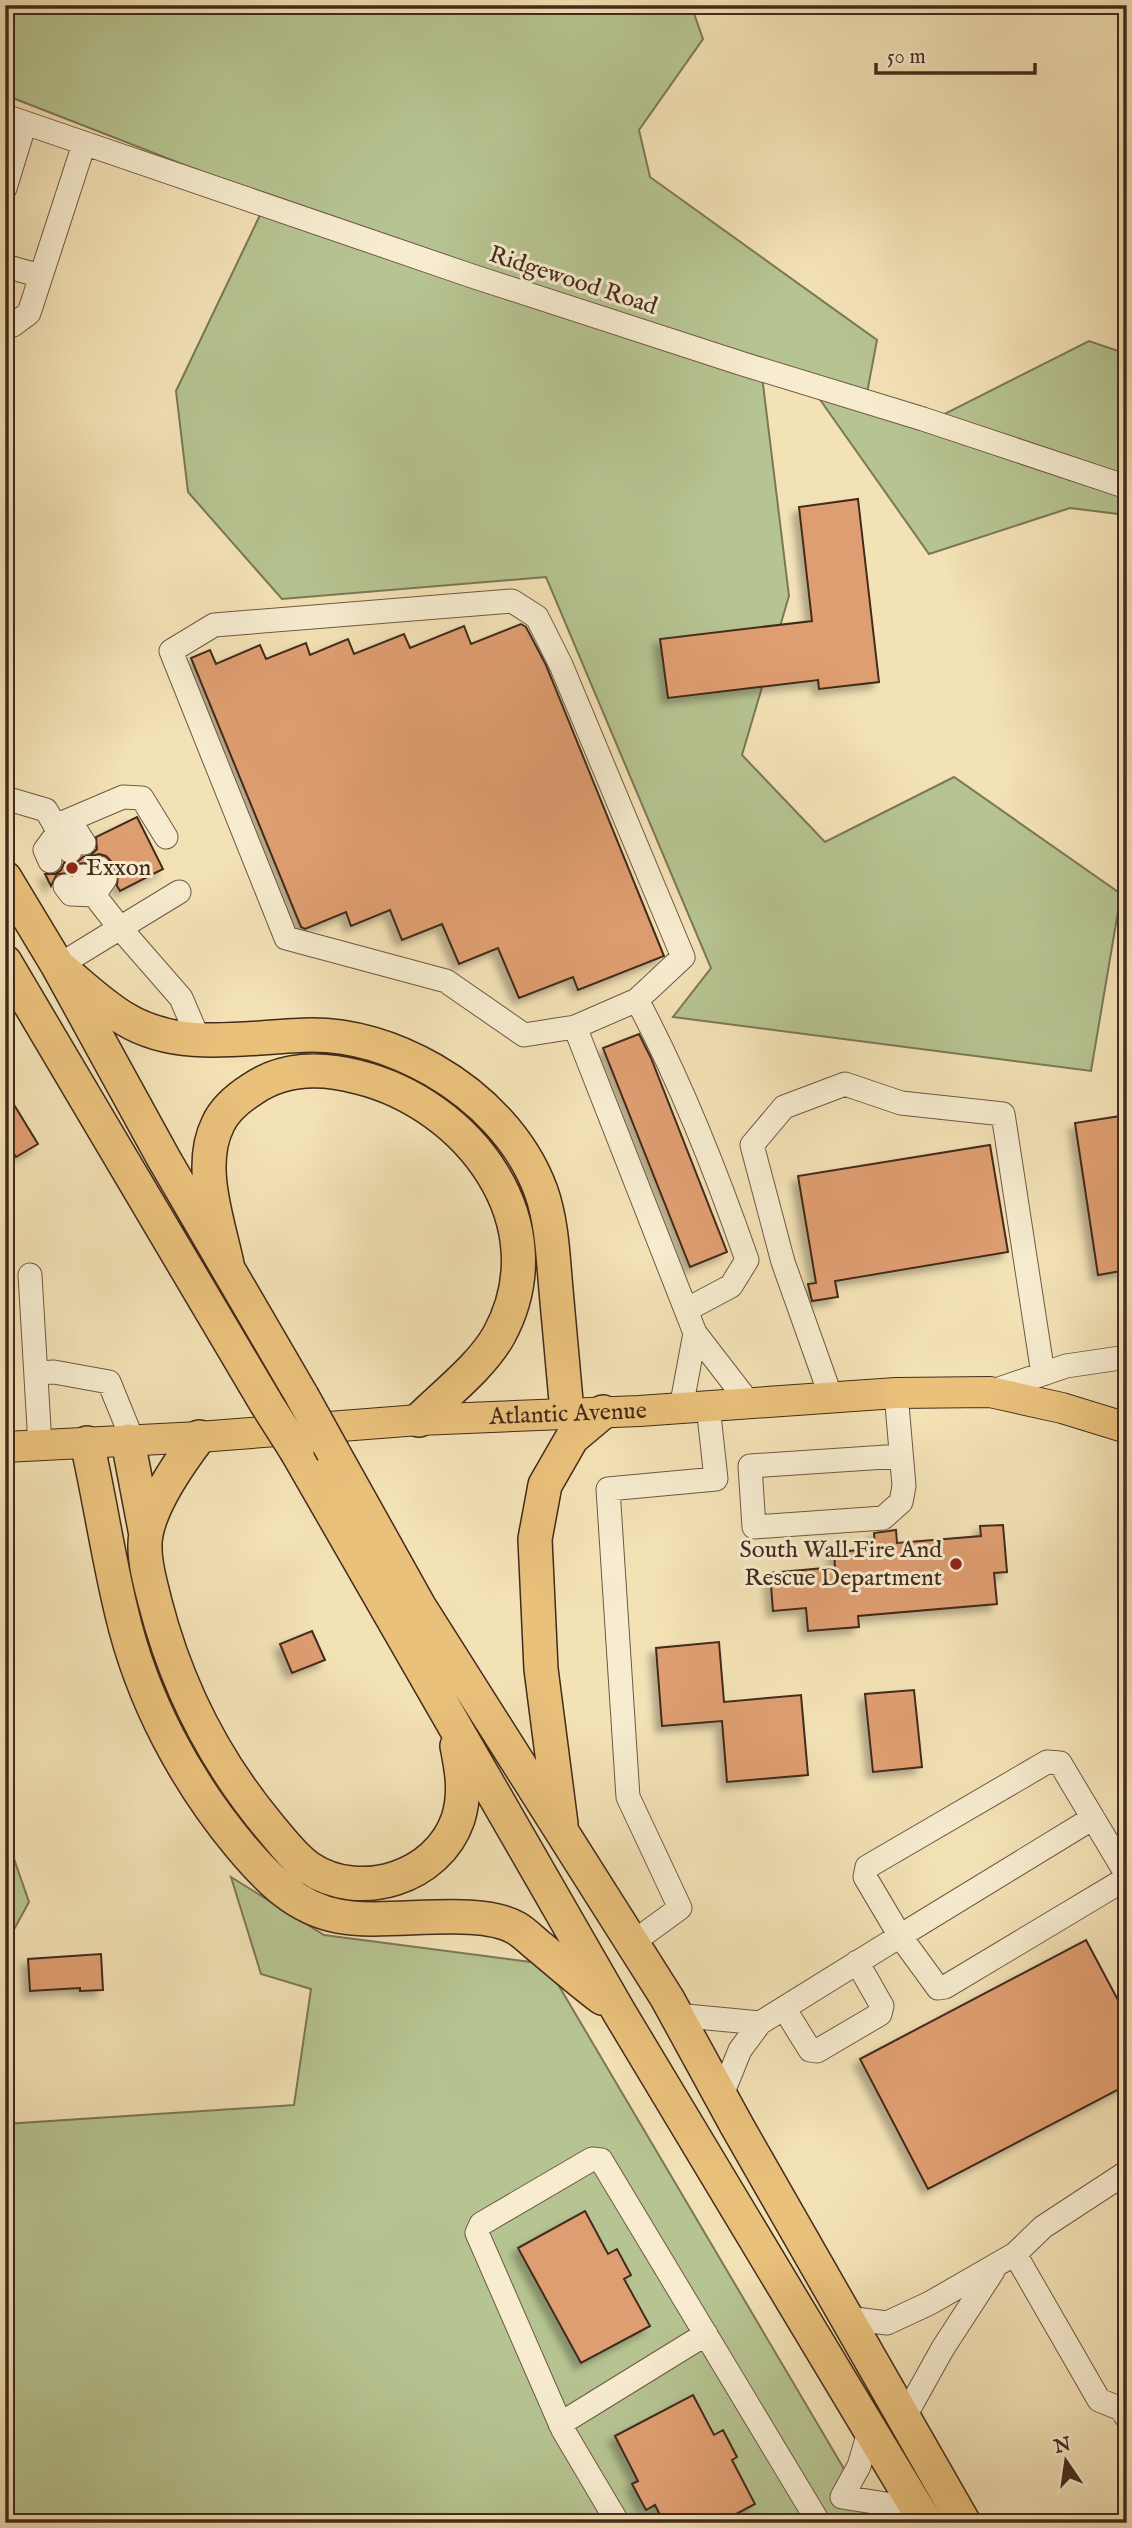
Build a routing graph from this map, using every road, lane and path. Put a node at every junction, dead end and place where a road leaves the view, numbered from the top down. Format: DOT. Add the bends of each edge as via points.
graph roads {
  1 [pos="15,120"];
  2 [pos="84,144"];
  3 [pos="5,188"];
  4 [pos="5,266"];
  5 [pos="41,276"];
  6 [pos="5,326"];
  7 [pos="1127,487"];
  8 [pos="5,798"];
  9 [pos="166,837"];
  10 [pos="5,878"];
  11 [pos="86,881"];
  12 [pos="179,892"];
  13 [pos="120,929"];
  14 [pos="5,962"];
  15 [pos="58,966"];
  16 [pos="637,1000"];
  17 [pos="575,1027"];
  18 [pos="199,1040"];
  19 [pos="226,1264"];
  20 [pos="30,1275"];
  21 [pos="686,1310"];
  22 [pos="695,1333"];
  23 [pos="1127,1357"];
  24 [pos="37,1373"];
  25 [pos="1043,1374"];
  26 [pos="990,1392"];
  27 [pos="896,1393"];
  28 [pos="831,1397"];
  29 [pos="749,1403"];
  30 [pos="695,1407"];
  31 [pos="566,1412"];
  32 [pos="603,1412"];
  33 [pos="419,1420"];
  34 [pos="1127,1428"];
  35 [pos="199,1437"];
  36 [pos="130,1441"];
  37 [pos="87,1443"];
  38 [pos="40,1445"];
  39 [pos="5,1447"];
  40 [pos="901,1456"];
  41 [pos="146,1535"];
  42 [pos="452,1723"];
  43 [pos="1093,1818"];
  44 [pos="563,1833"];
  45 [pos="1127,1877"];
  46 [pos="900,1936"];
  47 [pos="632,1943"];
  48 [pos="857,1962"];
  49 [pos="784,2008"];
  50 [pos="619,2012"];
  51 [pos="676,2015"];
  52 [pos="760,2023"];
  53 [pos="721,2097"];
  54 [pos="1127,2172"];
  55 [pos="1016,2254"];
  56 [pos="994,2269"];
  57 [pos="847,2318"];
  58 [pos="706,2334"];
  59 [pos="1125,2411"];
  60 [pos="904,2418"];
  61 [pos="561,2424"];
  62 [pos="870,2429"];
  63 [pos="842,2497"];
  64 [pos="922,2516"];
  65 [pos="809,2519"];
  66 [pos="618,2523"];
  67 [pos="964,2523"];
  1 -- 2 [label="street, Ridgewood Road"];
  1 -- 3 [label="street"];
  2 -- 5 [label="street"];
  2 -- 7 [label="street, Ridgewood Road" via="472,276"];
  4 -- 5 [label="street"];
  5 -- 6 [label="street" via="29,313"];
  8 -- 9 [label="street" via="46,810 64,842 123,797 142,798"];
  10 -- 15 [label="highway"];
  11 -- 13 [label="street"];
  12 -- 13 [label="street"];
  13 -- 15 [label="street"];
  13 -- 18 [label="street" via="181,998"];
  14 -- 42 [label="highway, bridge" via="297,1452"];
  15 -- 18 [label="highway" via="127,1020 171,1037"];
  15 -- 19 [label="highway"];
  16 -- 17 [label="street"];
  16 -- 17 [label="street" via="683,957 537,617 512,601 215,625 171,652 286,938 446,981 524,1035"];
  16 -- 21 [label="street" via="714,1166 747,1260 731,1286"];
  17 -- 21 [label="street"];
  18 -- 31 [label="highway" via="313,1035 354,1039 416,1060 471,1096 495,1119 528,1164 548,1216"];
  19 -- 33 [label="highway" via="208,1172 211,1146 226,1110 261,1083 292,1072 348,1074 402,1092 443,1117 473,1146 499,1184 512,1215 517,1273 512,1303 498,1338"];
  19 -- 44 [label="highway, bridge" via="419,1606"];
  20 -- 24 [label="street"];
  21 -- 22 [label="street"];
  22 -- 29 [label="street"];
  22 -- 30 [label="street"];
  23 -- 25 [label="street"];
  24 -- 36 [label="street" via="109,1382"];
  24 -- 38 [label="street"];
  25 -- 26 [label="street"];
  25 -- 28 [label="street" via="1003,1114 901,1103 845,1084 785,1107 752,1145 783,1262"];
  26 -- 27 [label="main road, Atlantic Avenue"];
  26 -- 34 [label="main road, Atlantic Avenue"];
  27 -- 28 [label="main road, Atlantic Avenue"];
  27 -- 40 [label="street"];
  28 -- 29 [label="main road, Atlantic Avenue"];
  29 -- 30 [label="main road, Atlantic Avenue"];
  30 -- 32 [label="main road, Atlantic Avenue"];
  30 -- 47 [label="street" via="716,1479 608,1489 628,1797 680,1908"];
  31 -- 32 [label="main road, Atlantic Avenue"];
  31 -- 33 [label="main road, Atlantic Avenue"];
  32 -- 44 [label="highway" via="572,1438 545,1485 535,1539 541,1669"];
  33 -- 35 [label="main road, Atlantic Avenue"];
  35 -- 36 [label="main road, Atlantic Avenue"];
  35 -- 41 [label="highway" via="160,1497"];
  36 -- 37 [label="main road, Atlantic Avenue"];
  36 -- 41 [label="highway"];
  37 -- 38 [label="main road, Atlantic Avenue"];
  37 -- 50 [label="highway" via="121,1614 148,1693 195,1785 263,1874 289,1896 337,1916 468,1918 515,1927"];
  38 -- 39 [label="main road, Atlantic Avenue"];
  40 -- 40 [label="street" via="901,1502 883,1518 754,1527 750,1466"];
  41 -- 42 [label="highway" via="155,1605 187,1697 246,1798 285,1846 310,1868 347,1883 370,1884 414,1871 435,1855 458,1819 464,1780"];
  42 -- 50 [label="highway"];
  43 -- 45 [label="street"];
  43 -- 46 [label="street"];
  43 -- 46 [label="street" via="1060,1763 1048,1762 867,1867 864,1877"];
  44 -- 47 [label="highway"];
  45 -- 46 [label="street" via="946,1987 938,1988"];
  46 -- 48 [label="street"];
  47 -- 51 [label="highway"];
  48 -- 49 [label="street"];
  48 -- 49 [label="street" via="882,2006 880,2014 817,2051 810,2050"];
  49 -- 52 [label="street"];
  50 -- 62 [label="highway"];
  51 -- 52 [label="street"];
  51 -- 53 [label="highway"];
  52 -- 53 [label="street" via="740,2050"];
  53 -- 57 [label="highway"];
  54 -- 55 [label="street" via="1043,2227"];
  55 -- 56 [label="street"];
  55 -- 59 [label="street" via="1099,2400"];
  56 -- 57 [label="street" via="887,2322"];
  56 -- 60 [label="street"];
  57 -- 60 [label="highway"];
  58 -- 61 [label="street"];
  58 -- 61 [label="street" via="601,2160 592,2159 481,2224 477,2233"];
  58 -- 65 [label="street"];
  60 -- 67 [label="highway"];
  61 -- 66 [label="street"];
  62 -- 63 [label="street" via="859,2466"];
  62 -- 64 [label="highway"];
  63 -- 64 [label="street"];
  63 -- 65 [label="street"];
}
